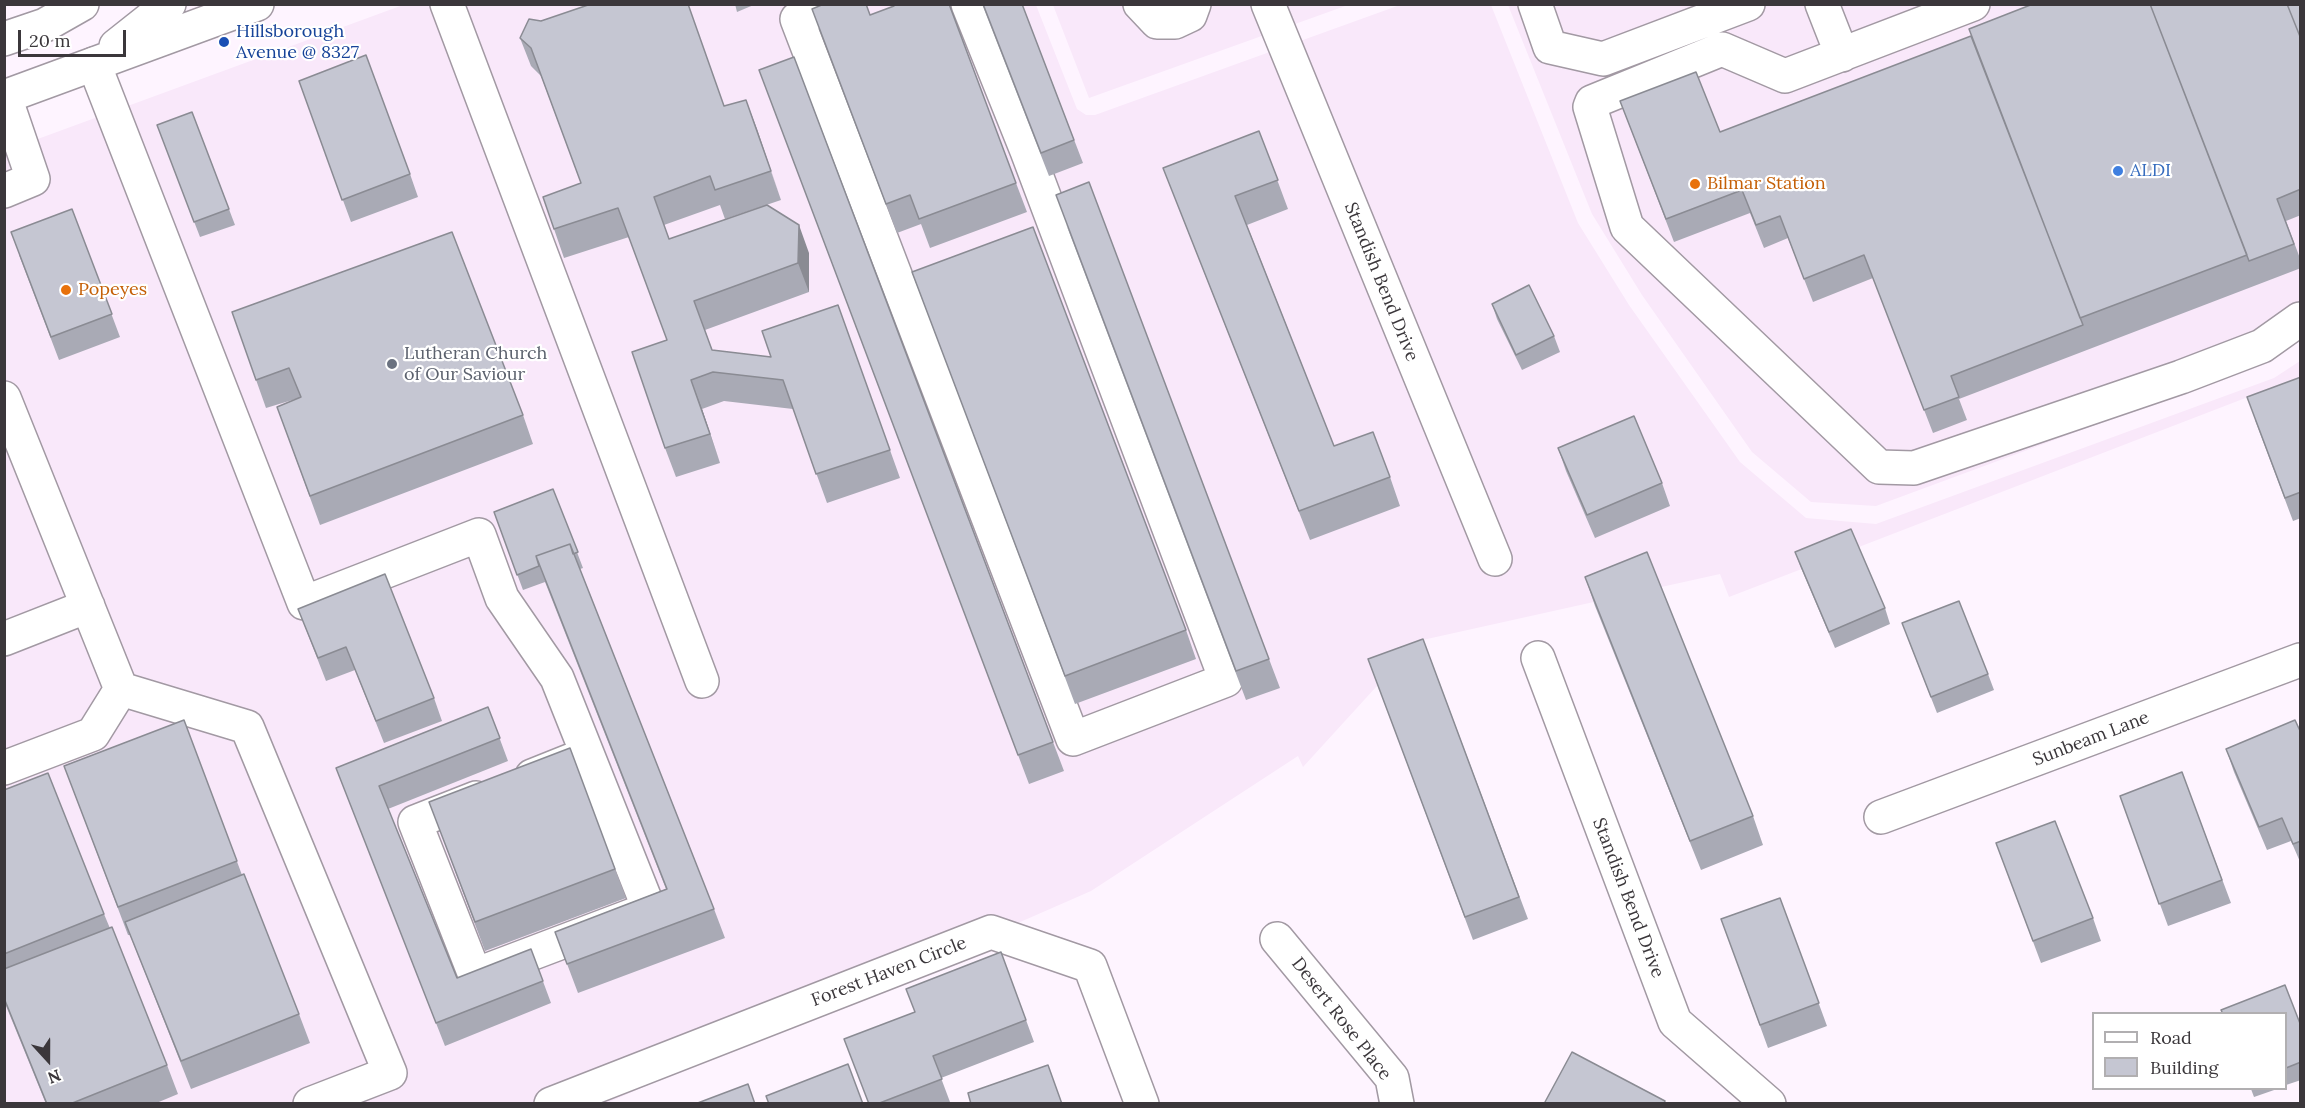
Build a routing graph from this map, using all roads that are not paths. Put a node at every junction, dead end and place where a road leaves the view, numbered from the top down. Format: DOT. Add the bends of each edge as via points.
graph roads {
  1 [pos="82,4"];
  2 [pos="169,4"];
  3 [pos="257,4"];
  4 [pos="447,4"];
  5 [pos="837,4"];
  6 [pos="968,4"];
  7 [pos="1140,4"];
  8 [pos="1194,4"];
  9 [pos="1268,4"];
  10 [pos="1535,4"];
  11 [pos="1748,4"];
  12 [pos="1822,4"];
  13 [pos="1973,4"];
  14 [pos="4,39"];
  15 [pos="1842,55"];
  16 [pos="94,64"];
  17 [pos="4,97"];
  18 [pos="4,191"];
  19 [pos="2301,319"];
  20 [pos="4,398"];
  21 [pos="1494,559"];
  22 [pos="88,606"];
  23 [pos="4,639"];
  24 [pos="1538,658"];
  25 [pos="2301,660"];
  26 [pos="702,681"];
  27 [pos="121,689"];
  28 [pos="587,754"];
  29 [pos="4,768"];
  30 [pos="1881,817"];
  31 [pos="1277,939"];
  32 [pos="310,1104"];
  33 [pos="551,1104"];
  34 [pos="1142,1104"];
  35 [pos="1397,1104"];
  36 [pos="1769,1104"];
  1 -- 14 [label="street" via="45,25"];
  2 -- 16 [label="street"];
  3 -- 16 [label="street"];
  4 -- 26 [label="street"];
  5 -- 6 [label="street" via="797,19 1073,739 1226,680"];
  7 -- 8 [label="street" via="1157,22 1175,22 1190,15"];
  9 -- 21 [label="street, Standish Bend Drive"];
  10 -- 11 [label="street" via="1550,47 1603,59"];
  12 -- 15 [label="street"];
  13 -- 15 [label="street"];
  15 -- 19 [label="street" via="1785,76 1722,49 1592,102 1590,107 1627,227 1879,467 1914,468 2181,376 2262,346"];
  16 -- 17 [label="street"];
  16 -- 28 [label="street" via="304,603 479,535 502,598 557,678"];
  17 -- 18 [label="street" via="33,179"];
  20 -- 22 [label="street"];
  22 -- 23 [label="street"];
  22 -- 27 [label="street"];
  24 -- 36 [label="street, Standish Bend Drive" via="1675,1022"];
  25 -- 30 [label="street, Sunbeam Lane"];
  27 -- 29 [label="street" via="93,734"];
  27 -- 32 [label="street" via="247,727 390,1073"];
  28 -- 28 [label="street" via="649,909 475,975 415,822"];
  31 -- 35 [label="street, Desert Rose Place" via="1392,1078"];
  33 -- 34 [label="street, Forest Haven Circle" via="991,932 1090,966"];
}
